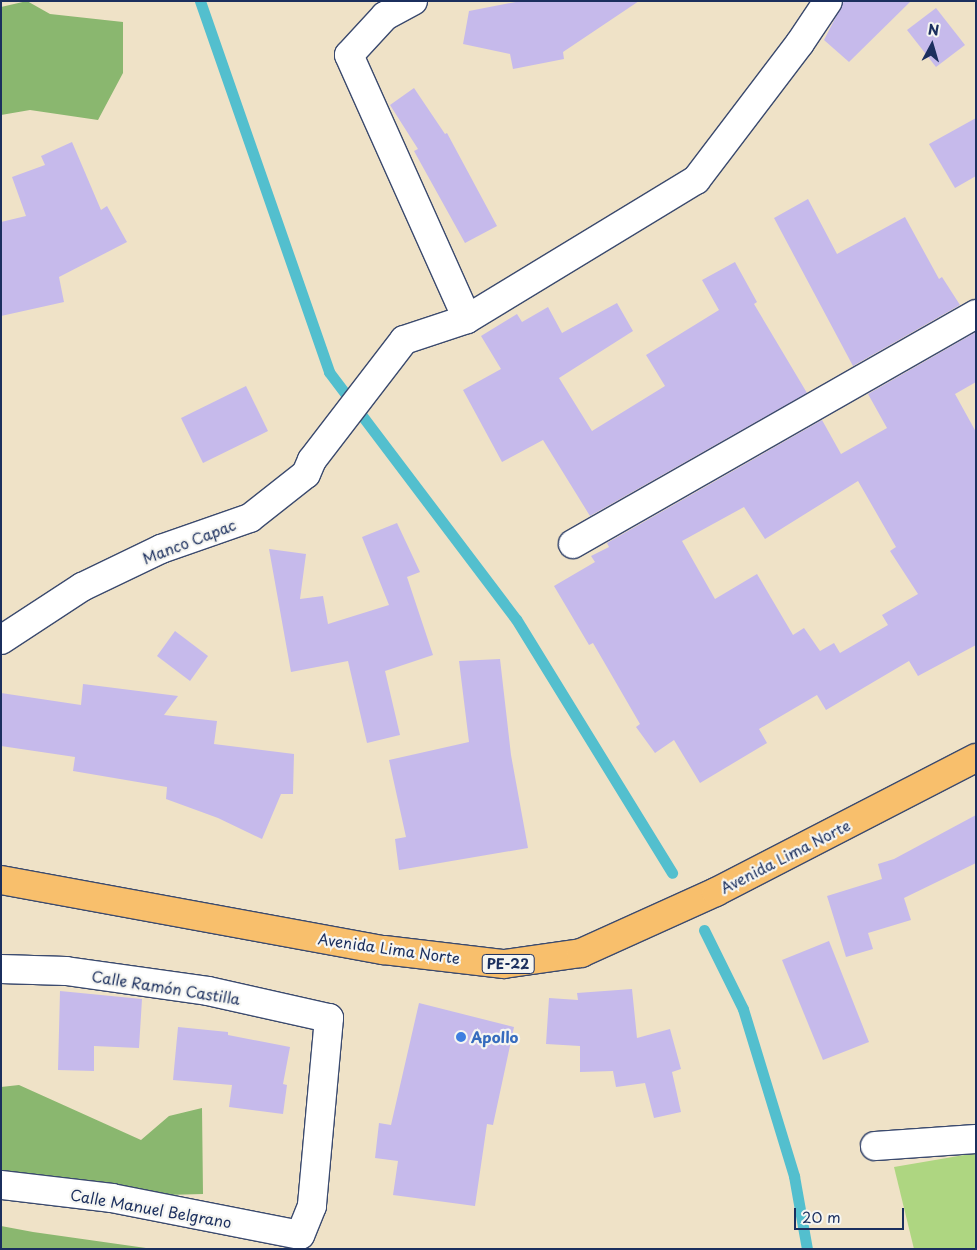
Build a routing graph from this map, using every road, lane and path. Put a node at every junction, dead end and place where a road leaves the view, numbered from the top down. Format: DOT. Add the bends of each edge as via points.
graph roads {
  1 [pos="413,1"];
  2 [pos="828,1"];
  3 [pos="976,314"];
  4 [pos="467,319"];
  5 [pos="573,544"];
  6 [pos="1,640"];
  7 [pos="976,758"];
  8 [pos="1,880"];
  9 [pos="1,969"];
  10 [pos="976,1139"];
  11 [pos="875,1146"];
  12 [pos="1,1185"];
  13 [pos="300,1235"];
  1 -- 4 [label="street" via="385,16 348,54"];
  2 -- 4 [label="street" via="696,180"];
  3 -- 5 [label="street"];
  4 -- 6 [label="street, Manco Capac" via="404,340 312,460 306,474 250,518 161,549 82,587"];
  7 -- 8 [label="highway, Avenida Lima Norte / PE-22" via="716,892 581,953 504,964 384,950"];
  9 -- 13 [label="street, Calle Ramón Castilla" via="66,971 208,991 329,1018 312,1206"];
  10 -- 11 [label="street"];
  12 -- 13 [label="street, Calle Manuel Belgrano" via="112,1198"];
}
